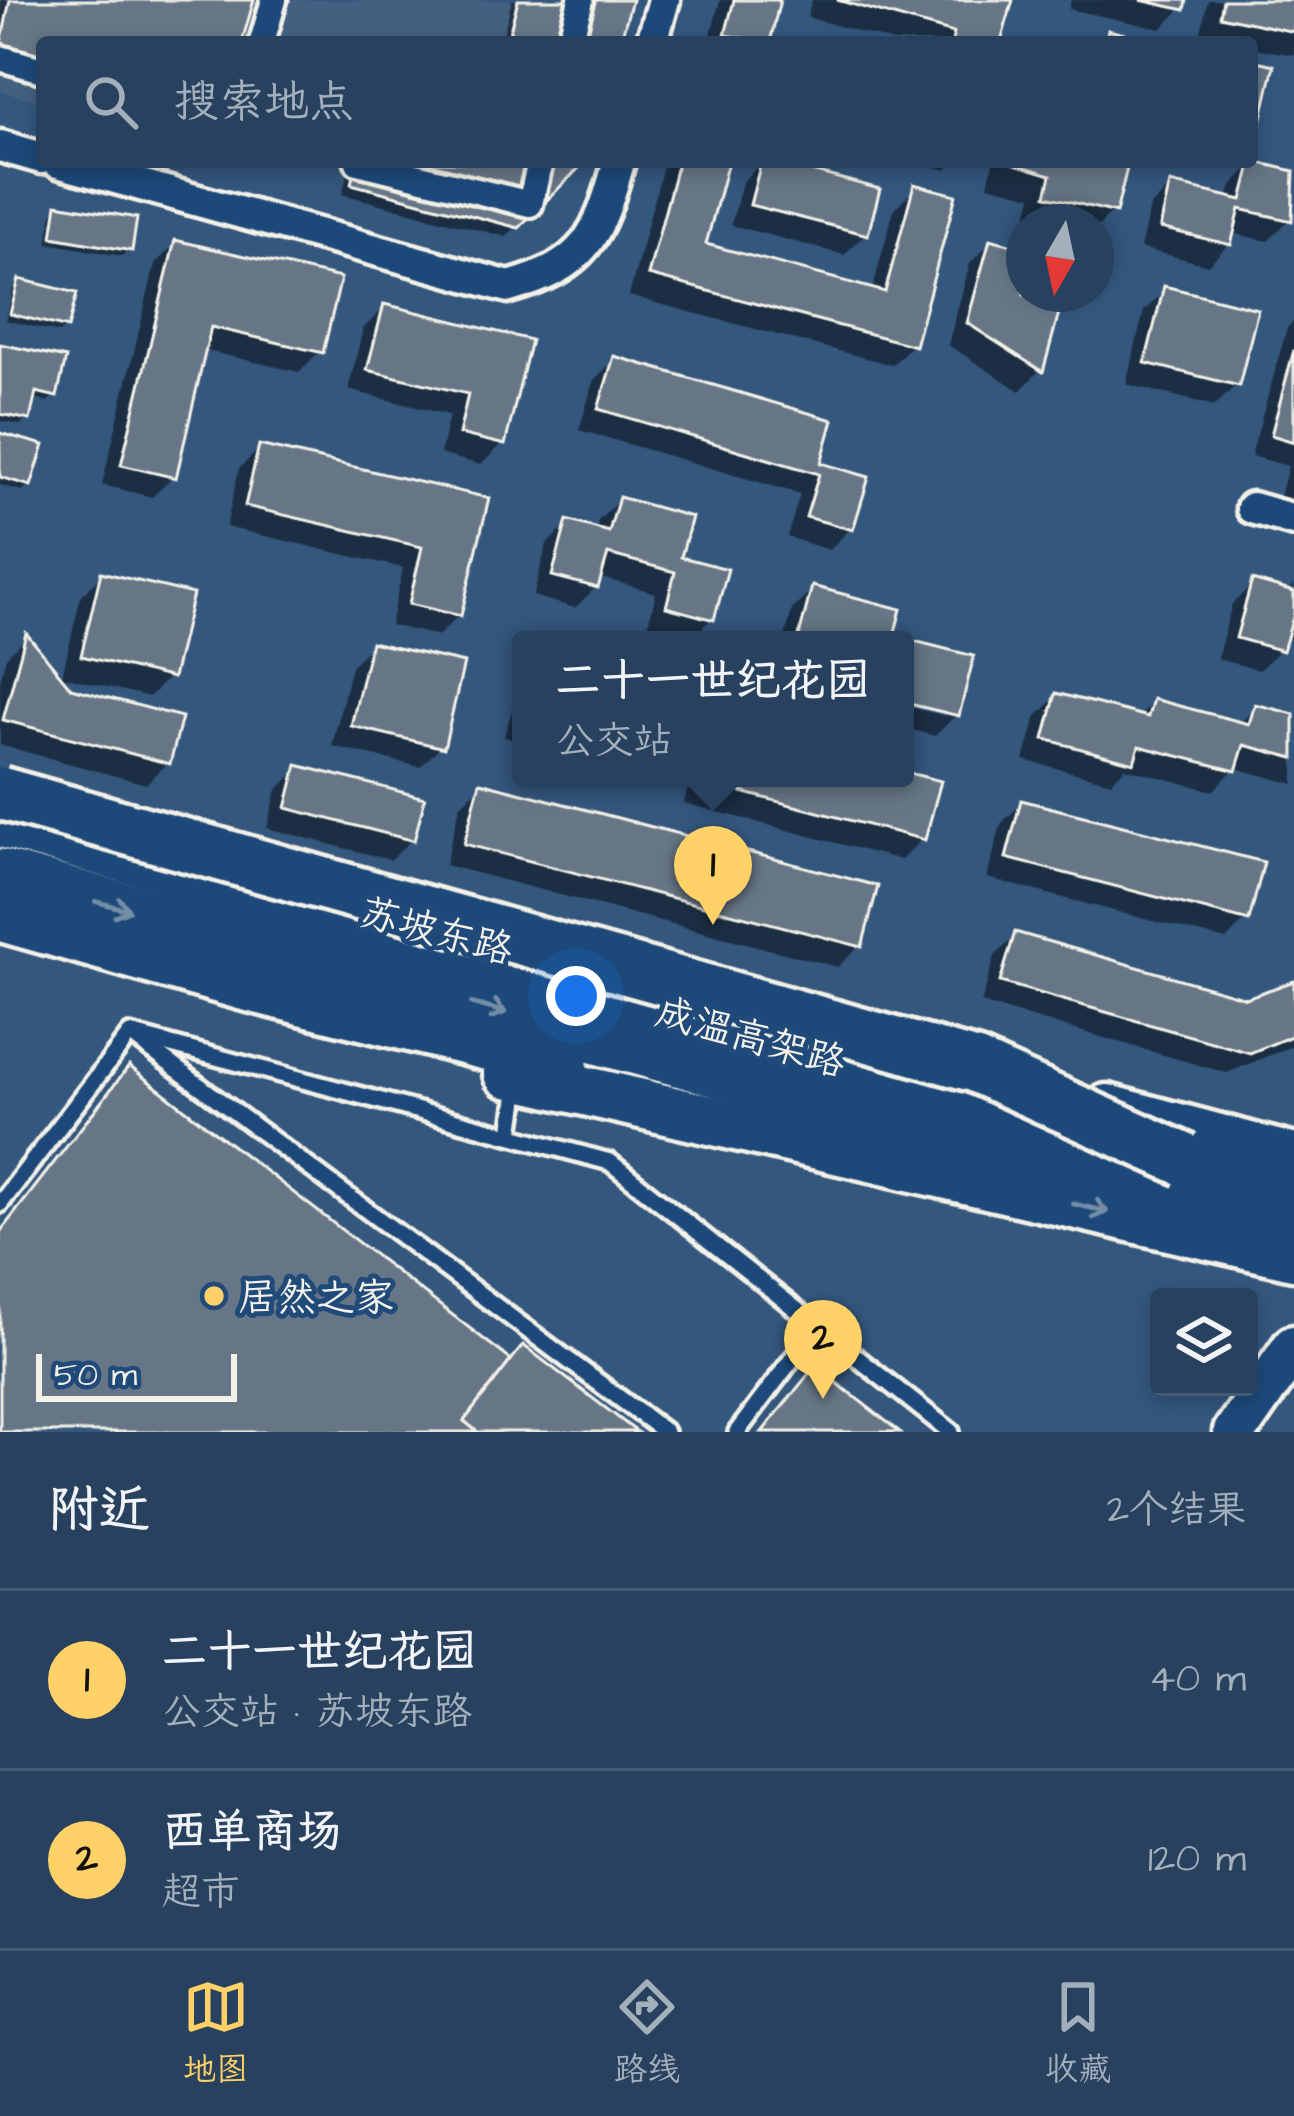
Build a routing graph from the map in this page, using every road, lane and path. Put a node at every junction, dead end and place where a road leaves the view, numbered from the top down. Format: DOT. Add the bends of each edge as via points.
graph roads {
  1 [pos="274,0"];
  2 [pos="581,0"];
  3 [pos="664,0"];
  4 [pos="264,36"];
  5 [pos="572,36"];
  6 [pos="654,36"];
  7 [pos="0,58"];
  8 [pos="36,68"];
  9 [pos="0,146"];
  10 [pos="36,156"];
  11 [pos="80,168"];
  12 [pos="383,168"];
  13 [pos="539,168"];
  14 [pos="617,168"];
  15 [pos="1252,508"];
  16 [pos="1294,520"];
  17 [pos="0,793"];
  18 [pos="0,806"];
  19 [pos="0,821"];
  20 [pos="0,875"];
  21 [pos="0,915"];
  22 [pos="0,935"];
  23 [pos="130,1034"];
  24 [pos="519,1076"];
  25 [pos="512,1134"];
  26 [pos="1294,1159"];
  27 [pos="1185,1160"];
  28 [pos="1081,1169"];
  29 [pos="1294,1190"];
  30 [pos="0,1204"];
  31 [pos="1294,1228"];
  32 [pos="1294,1255"];
  33 [pos="818,1325"];
  34 [pos="1294,1347"];
  35 [pos="665,1432"];
  36 [pos="736,1432"];
  37 [pos="951,1432"];
  38 [pos="1235,1432"];
  1 -- 4 [label="street"];
  2 -- 5 [label="street"];
  3 -- 6 [label="street"];
  7 -- 8 [label="street"];
  9 -- 10 [label="street"];
  11 -- 14 [label="street" via="509,287 572,262 597,228"];
  12 -- 13 [label="street" via="530,204"];
  15 -- 16 [label="street"];
  17 -- 27 [label="highway, bridge" via="975,1066"];
  18 -- 26 [label="main road, 苏坡东路"];
  19 -- 27 [label="highway, 成温高架路, bridge"];
  20 -- 28 [label="highway, 成温高架路, one-way"];
  21 -- 28 [label="highway" via="835,1131"];
  22 -- 24 [label="main road"];
  23 -- 25 [label="lane"];
  23 -- 30 [label="lane"];
  23 -- 35 [label="lane"];
  24 -- 25 [label="lane"];
  24 -- 32 [label="main road, one-way"];
  25 -- 33 [label="lane" via="610,1162"];
  27 -- 29 [label="highway, 成温高架路"];
  28 -- 31 [label="highway, 成温高架路"];
  33 -- 36 [label="lane"];
  33 -- 37 [label="lane"];
  34 -- 38 [label="main road"];
}
